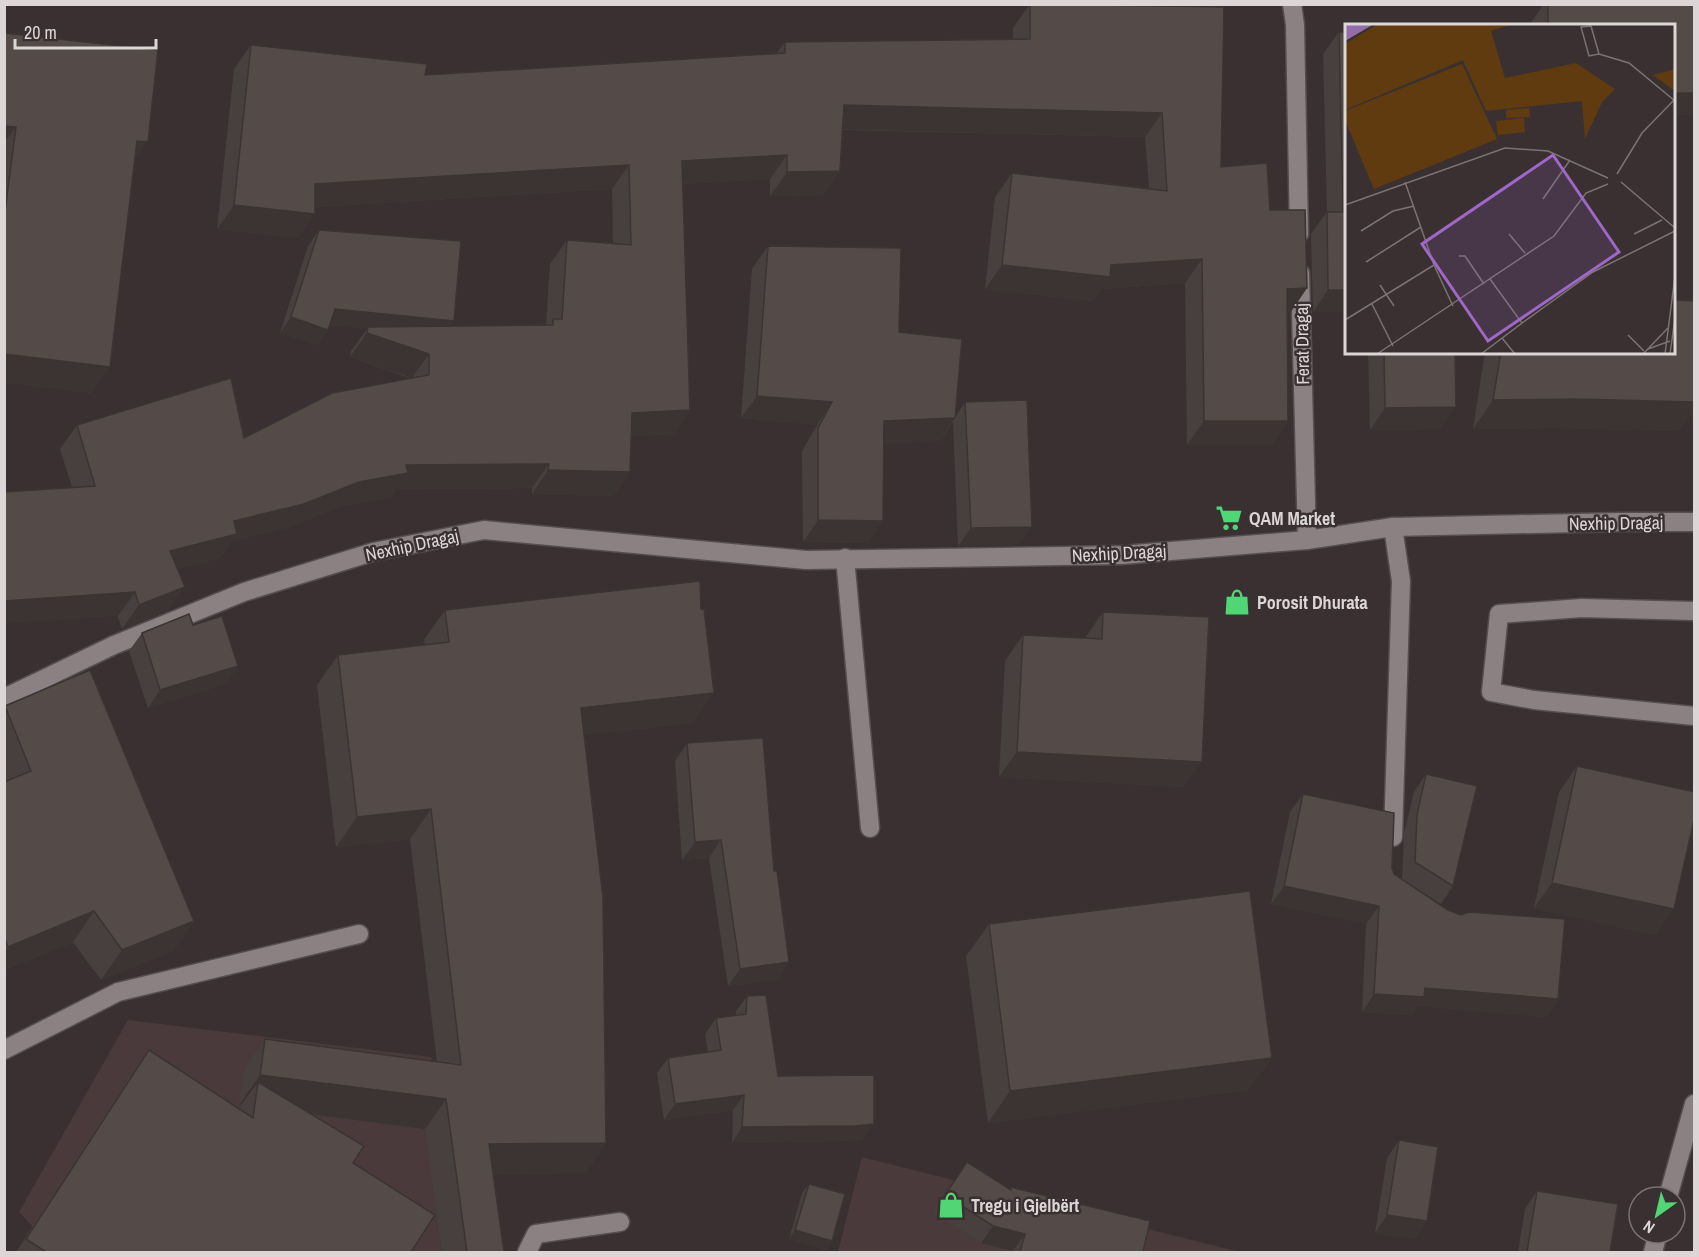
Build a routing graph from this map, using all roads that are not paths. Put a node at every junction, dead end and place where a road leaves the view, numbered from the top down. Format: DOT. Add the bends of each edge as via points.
graph roads {
  1 [pos="1292,4"];
  2 [pos="1695,522"];
  3 [pos="1393,527"];
  4 [pos="1307,540"];
  5 [pos="845,558"];
  6 [pos="1695,611"];
  7 [pos="4,698"];
  8 [pos="1695,716"];
  9 [pos="870,828"];
  10 [pos="1392,851"];
  11 [pos="359,934"];
  12 [pos="4,1050"];
  13 [pos="1695,1104"];
  14 [pos="1671,1185"];
  15 [pos="620,1222"];
  16 [pos="527,1252"];
  1 -- 4 [label="street, Ferat Dragaj"];
  2 -- 3 [label="street, Nexhip Dragaj"];
  3 -- 4 [label="street, Nexhip Dragaj"];
  3 -- 10 [label="street" via="1401,581"];
  4 -- 5 [label="street, Nexhip Dragaj" via="1122,555"];
  5 -- 7 [label="street, Nexhip Dragaj" via="806,560 484,530 373,552 244,592 114,645"];
  5 -- 9 [label="street"];
  6 -- 8 [label="street" via="1582,608 1499,614 1491,692"];
  11 -- 12 [label="street" via="118,992"];
  13 -- 14 [label="street"];
  15 -- 16 [label="street" via="536,1234"];
}
